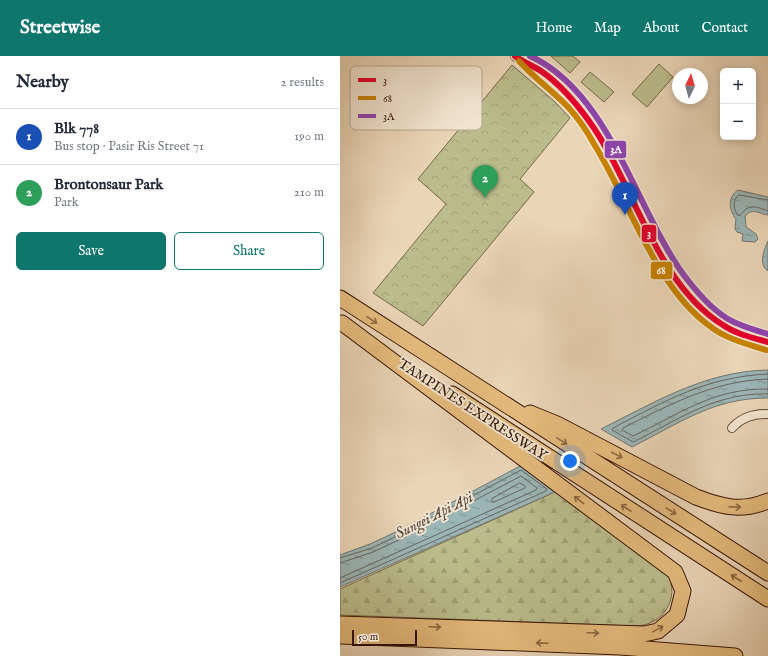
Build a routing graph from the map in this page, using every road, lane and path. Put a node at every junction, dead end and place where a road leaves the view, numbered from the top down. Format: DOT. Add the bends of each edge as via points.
graph roads {
  1 [pos="515,56"];
  2 [pos="524,56"];
  3 [pos="535,68"];
  4 [pos="340,298"];
  5 [pos="341,323"];
  6 [pos="768,342"];
  7 [pos="494,398"];
  8 [pos="768,414"];
  9 [pos="732,428"];
  10 [pos="768,501"];
  11 [pos="768,573"];
  12 [pos="768,599"];
  13 [pos="340,624"];
  14 [pos="340,636"];
  15 [pos="735,656"];
  1 -- 3 [label="street"];
  2 -- 3 [label="street"];
  3 -- 6 [label="street" via="568,95 585,114 601,138 659,249 685,291 718,322 737,333"];
  4 -- 7 [label="highway, TAMPINES EXPRESSWAY, one-way"];
  12 -- 5 [label="highway, TAMPINES EXPRESSWAY, one-way"];
  13 -- 5 [label="highway, one-way" via="644,634 658,631 677,615 683,591 675,572"];
  7 -- 10 [label="highway, one-way" via="557,424 708,502 737,508 757,506"];
  7 -- 11 [label="highway, TAMPINES EXPRESSWAY, one-way"];
  8 -- 9 [label="street" via="748,416 739,420"];
  15 -- 14 [label="highway, one-way" via="620,647"];
}
